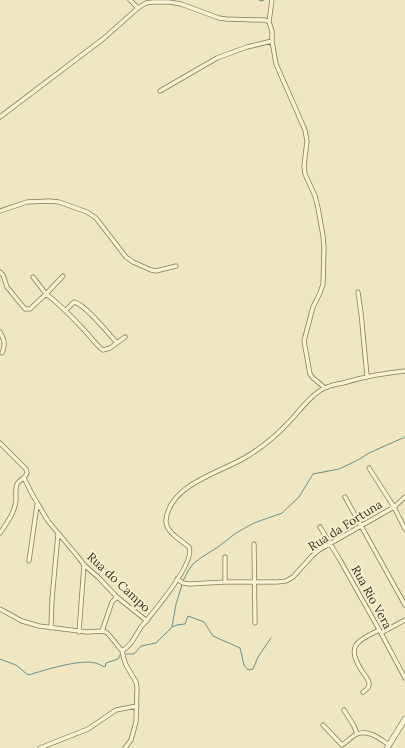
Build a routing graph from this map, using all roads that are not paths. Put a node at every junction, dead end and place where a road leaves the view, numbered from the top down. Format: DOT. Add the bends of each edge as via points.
graph roads {
  1 [pos="130,0"];
  2 [pos="272,0"];
  3 [pos="138,8"];
  4 [pos="269,22"];
  5 [pos="272,41"];
  6 [pos="160,91"];
  7 [pos="0,117"];
  8 [pos="0,211"];
  9 [pos="176,266"];
  10 [pos="0,272"];
  11 [pos="63,276"];
  12 [pos="33,277"];
  13 [pos="358,292"];
  14 [pos="46,294"];
  15 [pos="66,310"];
  16 [pos="0,332"];
  17 [pos="125,337"];
  18 [pos="117,343"];
  19 [pos="2,353"];
  20 [pos="405,371"];
  21 [pos="367,376"];
  22 [pos="325,388"];
  23 [pos="0,443"];
  24 [pos="369,468"];
  25 [pos="24,478"];
  26 [pos="345,497"];
  27 [pos="405,497"];
  28 [pos="37,504"];
  29 [pos="394,506"];
  30 [pos="362,525"];
  31 [pos="320,528"];
  32 [pos="405,529"];
  33 [pos="0,533"];
  34 [pos="58,534"];
  35 [pos="254,544"];
  36 [pos="330,544"];
  37 [pos="225,557"];
  38 [pos="29,560"];
  39 [pos="84,566"];
  40 [pos="177,579"];
  41 [pos="226,582"];
  42 [pos="255,582"];
  43 [pos="117,597"];
  44 [pos="405,605"];
  45 [pos="0,609"];
  46 [pos="405,620"];
  47 [pos="147,621"];
  48 [pos="255,622"];
  49 [pos="51,628"];
  50 [pos="102,631"];
  51 [pos="380,631"];
  52 [pos="79,632"];
  53 [pos="122,651"];
  54 [pos="405,678"];
  55 [pos="363,692"];
  56 [pos="137,706"];
  57 [pos="344,710"];
  58 [pos="405,719"];
  59 [pos="323,725"];
  60 [pos="357,734"];
  61 [pos="388,747"];
  62 [pos="40,748"];
  63 [pos="125,748"];
  1 -- 3 [label="street"];
  2 -- 4 [label="street"];
  3 -- 4 [label="street" via="152,2 169,2 219,18"];
  3 -- 7 [label="street" via="103,39"];
  4 -- 5 [label="street"];
  5 -- 6 [label="street" via="247,46 217,58"];
  5 -- 22 [label="street" via="278,68 305,130 305,174 318,208 323,236 322,284 304,341 310,374"];
  8 -- 9 [label="street" via="27,202 59,202 96,218 126,257 133,262 151,270"];
  10 -- 14 [label="street" via="7,287 25,309 30,309"];
  11 -- 14 [label="street"];
  12 -- 14 [label="street"];
  13 -- 21 [label="street"];
  14 -- 15 [label="street"];
  15 -- 18 [label="street" via="103,350"];
  15 -- 18 [label="street" via="74,302 79,304"];
  16 -- 19 [label="street" via="4,340"];
  17 -- 18 [label="street"];
  20 -- 21 [label="street"];
  21 -- 22 [label="street"];
  22 -- 40 [label="street" via="315,394 288,424 263,446 197,482 176,497 170,507 166,523 190,550"];
  23 -- 25 [label="street, Rua do Campo" via="27,470"];
  24 -- 29 [label="street"];
  25 -- 28 [label="street, Rua do Campo"];
  25 -- 33 [label="street" via="17,485 11,517"];
  26 -- 30 [label="street"];
  27 -- 29 [label="street, Rua da Fortuna"];
  28 -- 34 [label="street, Rua do Campo"];
  28 -- 38 [label="street"];
  29 -- 30 [label="street, Rua da Fortuna"];
  29 -- 32 [label="street"];
  30 -- 36 [label="street, Rua da Fortuna"];
  30 -- 44 [label="street"];
  31 -- 36 [label="street, Rua Rio Vera"];
  34 -- 39 [label="street, Rua do Campo"];
  34 -- 49 [label="street"];
  35 -- 42 [label="street"];
  36 -- 42 [label="street, Rua da Fortuna" via="312,556 292,578 277,582"];
  36 -- 51 [label="street, Rua Rio Vera"];
  37 -- 41 [label="street"];
  39 -- 43 [label="street, Rua do Campo"];
  39 -- 52 [label="street"];
  40 -- 41 [label="street" via="189,584"];
  40 -- 47 [label="street"];
  41 -- 42 [label="street"];
  42 -- 48 [label="street"];
  43 -- 47 [label="street, Rua do Campo"];
  43 -- 50 [label="street" via="112,602"];
  45 -- 49 [label="street" via="27,622"];
  46 -- 51 [label="street"];
  47 -- 53 [label="street"];
  49 -- 52 [label="street"];
  50 -- 52 [label="street"];
  50 -- 53 [label="street" via="106,632"];
  51 -- 54 [label="street, Rua Rio Vera"];
  51 -- 55 [label="street" via="358,643 354,649 358,664 369,682 369,686"];
  53 -- 56 [label="street" via="136,682"];
  56 -- 62 [label="street" via="116,710 88,729"];
  56 -- 63 [label="street" via="134,731"];
  57 -- 60 [label="street"];
  58 -- 61 [label="main road"];
  59 -- 60 [label="street" via="342,745"];
  60 -- 61 [label="street" via="368,733"];
}
